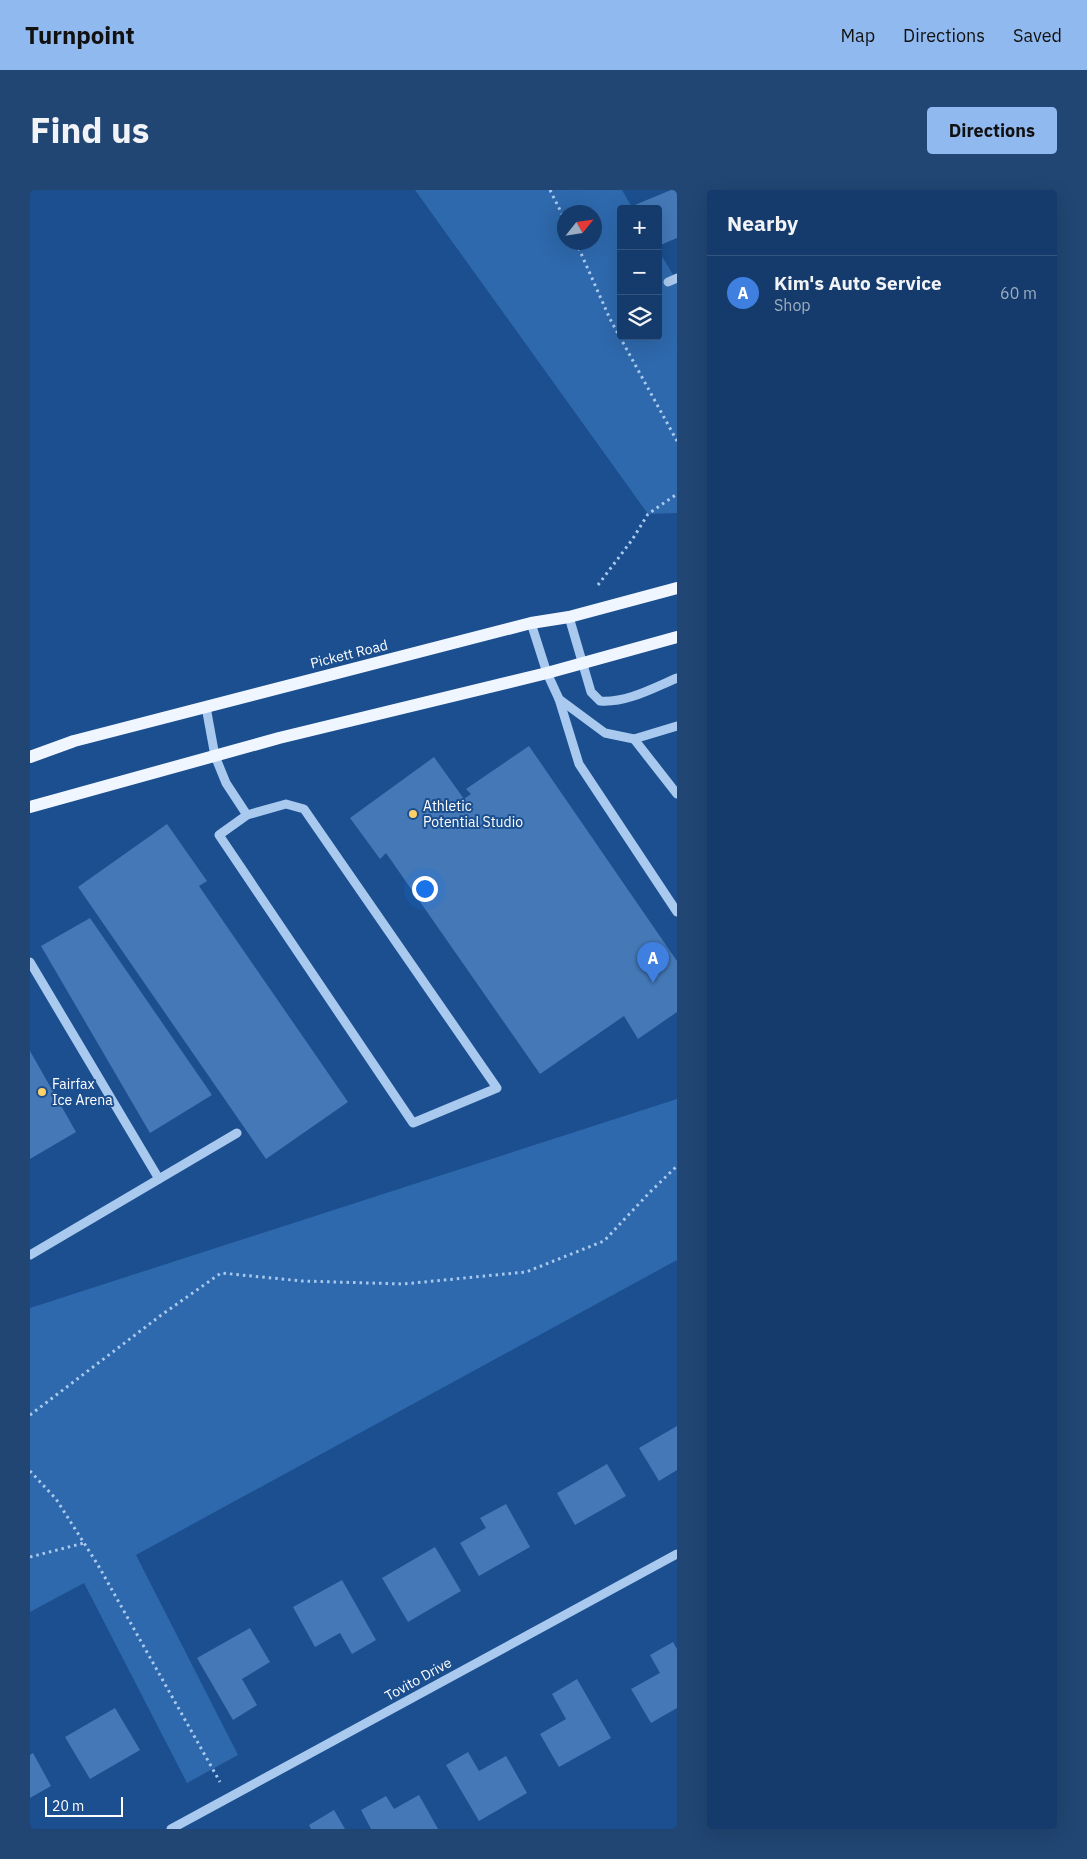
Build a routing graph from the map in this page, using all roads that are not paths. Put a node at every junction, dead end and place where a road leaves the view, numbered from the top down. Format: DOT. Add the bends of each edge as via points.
graph roads {
  1 [pos="677,588"];
  2 [pos="568,617"];
  3 [pos="531,623"];
  4 [pos="677,637"];
  5 [pos="582,664"];
  6 [pos="547,673"];
  7 [pos="677,678"];
  8 [pos="559,699"];
  9 [pos="206,706"];
  10 [pos="677,726"];
  11 [pos="634,738"];
  12 [pos="215,756"];
  13 [pos="30,757"];
  14 [pos="677,794"];
  15 [pos="30,807"];
  16 [pos="246,815"];
  17 [pos="677,912"];
  18 [pos="30,962"];
  19 [pos="237,1133"];
  20 [pos="159,1179"];
  21 [pos="30,1255"];
  22 [pos="677,1554"];
  23 [pos="171,1829"];
  1 -- 2 [label="main road, Pickett Road"];
  2 -- 3 [label="main road, Pickett Road"];
  2 -- 5 [label="street"];
  3 -- 6 [label="street"];
  3 -- 9 [label="main road, Pickett Road"];
  4 -- 5 [label="main road"];
  5 -- 6 [label="main road"];
  5 -- 7 [label="street" via="591,692 600,701 632,697"];
  6 -- 8 [label="street"];
  6 -- 12 [label="main road"];
  8 -- 11 [label="street" via="605,734"];
  8 -- 17 [label="street" via="578,764"];
  9 -- 12 [label="street"];
  9 -- 13 [label="main road, Pickett Road" via="74,741"];
  10 -- 11 [label="street"];
  11 -- 14 [label="street"];
  12 -- 15 [label="main road"];
  12 -- 16 [label="street" via="226,783"];
  16 -- 16 [label="street" via="219,835 413,1123 498,1088 304,809 286,804"];
  18 -- 20 [label="street"];
  19 -- 20 [label="street"];
  20 -- 21 [label="street"];
  22 -- 23 [label="street, Tovito Drive"];
}
